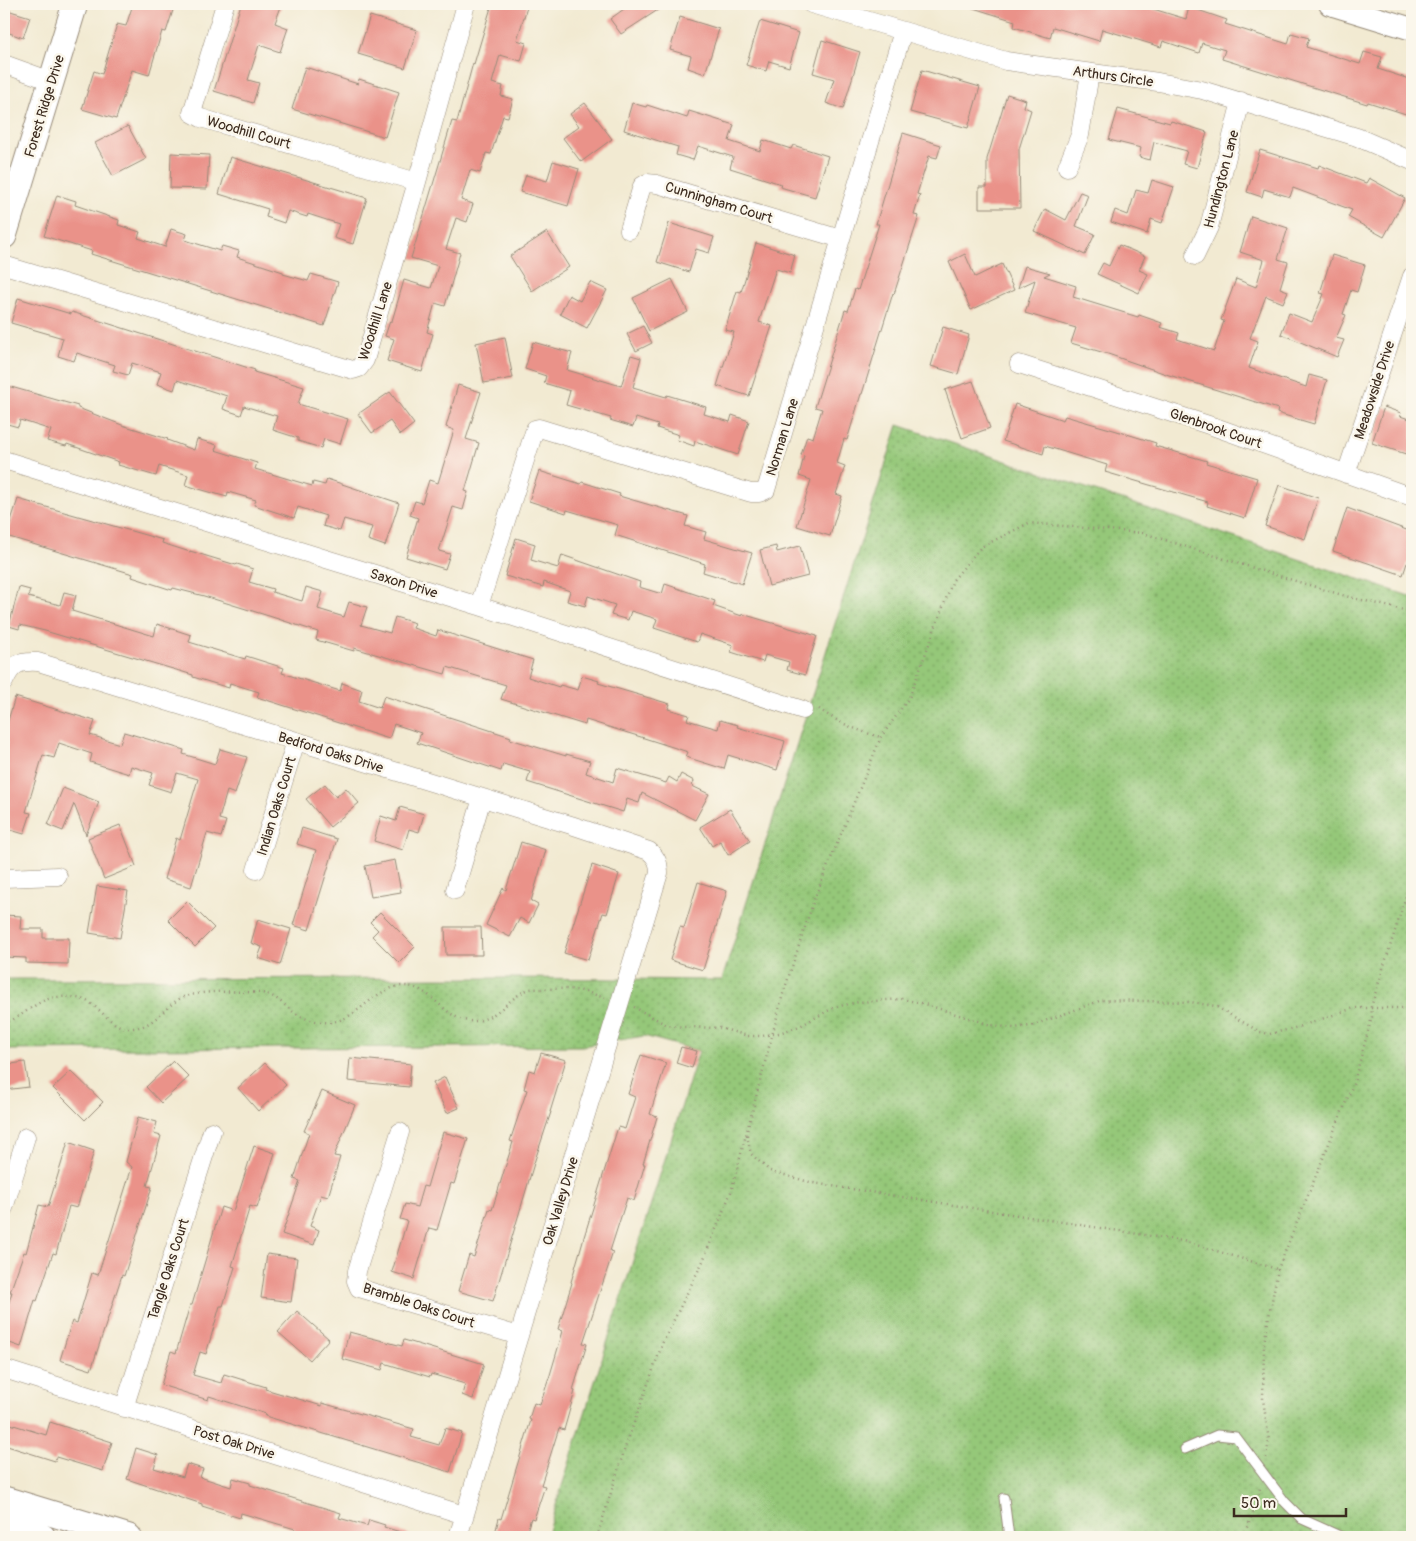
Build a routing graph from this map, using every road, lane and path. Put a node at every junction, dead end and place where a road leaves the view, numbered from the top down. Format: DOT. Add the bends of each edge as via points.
graph roads {
  1 [pos="75,4"];
  2 [pos="225,4"];
  3 [pos="466,4"];
  4 [pos="811,4"];
  5 [pos="1330,4"];
  6 [pos="1412,29"];
  7 [pos="903,31"];
  8 [pos="4,64"];
  9 [pos="1090,73"];
  10 [pos="51,82"];
  11 [pos="1241,101"];
  12 [pos="1412,161"];
  13 [pos="1067,167"];
  14 [pos="417,182"];
  15 [pos="628,230"];
  16 [pos="4,236"];
  17 [pos="841,239"];
  18 [pos="1195,256"];
  19 [pos="4,265"];
  20 [pos="1412,276"];
  21 [pos="1019,364"];
  22 [pos="4,460"];
  23 [pos="1346,474"];
  24 [pos="1412,497"];
  25 [pos="479,606"];
  26 [pos="1412,612"];
  27 [pos="4,682"];
  28 [pos="811,708"];
  29 [pos="881,737"];
  30 [pos="296,741"];
  31 [pos="482,798"];
  32 [pos="659,864"];
  33 [pos="256,870"];
  34 [pos="58,876"];
  35 [pos="1412,877"];
  36 [pos="4,878"];
  37 [pos="455,890"];
  38 [pos="620,1003"];
  39 [pos="1371,1007"];
  40 [pos="1412,1008"];
  41 [pos="4,1023"];
  42 [pos="773,1034"];
  43 [pos="212,1131"];
  44 [pos="400,1132"];
  45 [pos="747,1134"];
  46 [pos="26,1137"];
  47 [pos="4,1208"];
  48 [pos="1278,1269"];
  49 [pos="518,1336"];
  50 [pos="4,1369"];
  51 [pos="124,1408"];
  52 [pos="1185,1449"];
  53 [pos="1263,1473"];
  54 [pos="1004,1498"];
  55 [pos="4,1499"];
  56 [pos="464,1515"];
  57 [pos="4,1525"];
  58 [pos="43,1537"];
  59 [pos="129,1537"];
  60 [pos="458,1537"];
  61 [pos="596,1537"];
  62 [pos="1009,1537"];
  63 [pos="1246,1537"];
  64 [pos="1342,1537"];
  1 -- 10 [label="main road, Forest Ridge Drive"];
  2 -- 14 [label="street, Woodhill Court" via="192,113"];
  3 -- 14 [label="street, Woodhill Lane"];
  4 -- 7 [label="street, Arthurs Circle"];
  5 -- 6 [label="street"];
  7 -- 9 [label="street, Arthurs Circle" via="1006,61"];
  7 -- 17 [label="street, Norman Lane"];
  8 -- 10 [label="street"];
  9 -- 11 [label="street, Arthurs Circle" via="1202,90"];
  9 -- 13 [label="street" via="1080,135"];
  10 -- 16 [label="main road, Forest Ridge Drive"];
  11 -- 12 [label="street, Arthurs Circle" via="1357,137"];
  11 -- 18 [label="street, Hundington Lane" via="1209,227"];
  14 -- 19 [label="street, Woodhill Lane" via="365,360 353,370"];
  15 -- 17 [label="street, Cunningham Court" via="642,186 647,183"];
  17 -- 25 [label="street, Norman Lane" via="766,490 751,493 535,429"];
  20 -- 23 [label="street, Meadowside Drive"];
  21 -- 23 [label="street, Glenbrook Court"];
  22 -- 25 [label="street, Saxon Drive"];
  23 -- 24 [label="street, Glenbrook Court"];
  25 -- 28 [label="street, Saxon Drive"];
  26 -- 29 [label="path" via="1349,597 1143,533 1029,522 981,547 953,580 909,698"];
  27 -- 30 [label="street, Bedford Oaks Drive" via="16,665 25,661 38,662"];
  28 -- 29 [label="path"];
  29 -- 42 [label="path" via="815,897"];
  30 -- 31 [label="street, Bedford Oaks Drive"];
  30 -- 33 [label="street, Indian Oaks Court"];
  31 -- 32 [label="street, Bedford Oaks Drive" via="649,851"];
  31 -- 37 [label="street"];
  32 -- 38 [label="street, Oak Valley Drive"];
  34 -- 36 [label="street"];
  35 -- 39 [label="path"];
  38 -- 41 [label="path" via="576,990 528,989 489,1017 465,1020 453,1016 417,988 403,986 387,990 348,1017 331,1022 314,1021 298,1015 268,994 214,992 181,998 154,1022 132,1028 110,1021 89,1002 55,997"];
  38 -- 42 [label="path" via="667,1025 720,1028 748,1036"];
  38 -- 49 [label="street, Oak Valley Drive"];
  39 -- 40 [label="path"];
  39 -- 42 [label="path" via="1354,1008 1270,1034 1260,1032 1216,1006 1190,1002 1102,1000 1030,1026 1014,1028 991,1025 902,999 835,1007 800,1026"];
  39 -- 48 [label="path" via="1372,1017 1354,1082"];
  42 -- 45 [label="path"];
  43 -- 51 [label="street, Tangle Oaks Court"];
  44 -- 49 [label="street, Bramble Oaks Court" via="357,1271 359,1288"];
  45 -- 48 [label="path" via="751,1154 770,1171 813,1183 1183,1241"];
  45 -- 61 [label="path" via="730,1192 706,1252 663,1342"];
  46 -- 47 [label="street"];
  48 -- 53 [label="path" via="1264,1343 1263,1399 1269,1441"];
  49 -- 56 [label="street, Oak Valley Drive"];
  50 -- 51 [label="street, Post Oak Drive"];
  51 -- 56 [label="street, Post Oak Drive"];
  52 -- 53 [label="lane" via="1217,1435 1236,1436"];
  53 -- 63 [label="path"];
  53 -- 64 [label="lane" via="1302,1519"];
  54 -- 62 [label="lane"];
  55 -- 59 [label="main road"];
  56 -- 60 [label="street, Oak Valley Drive"];
  57 -- 58 [label="main road"];
}
